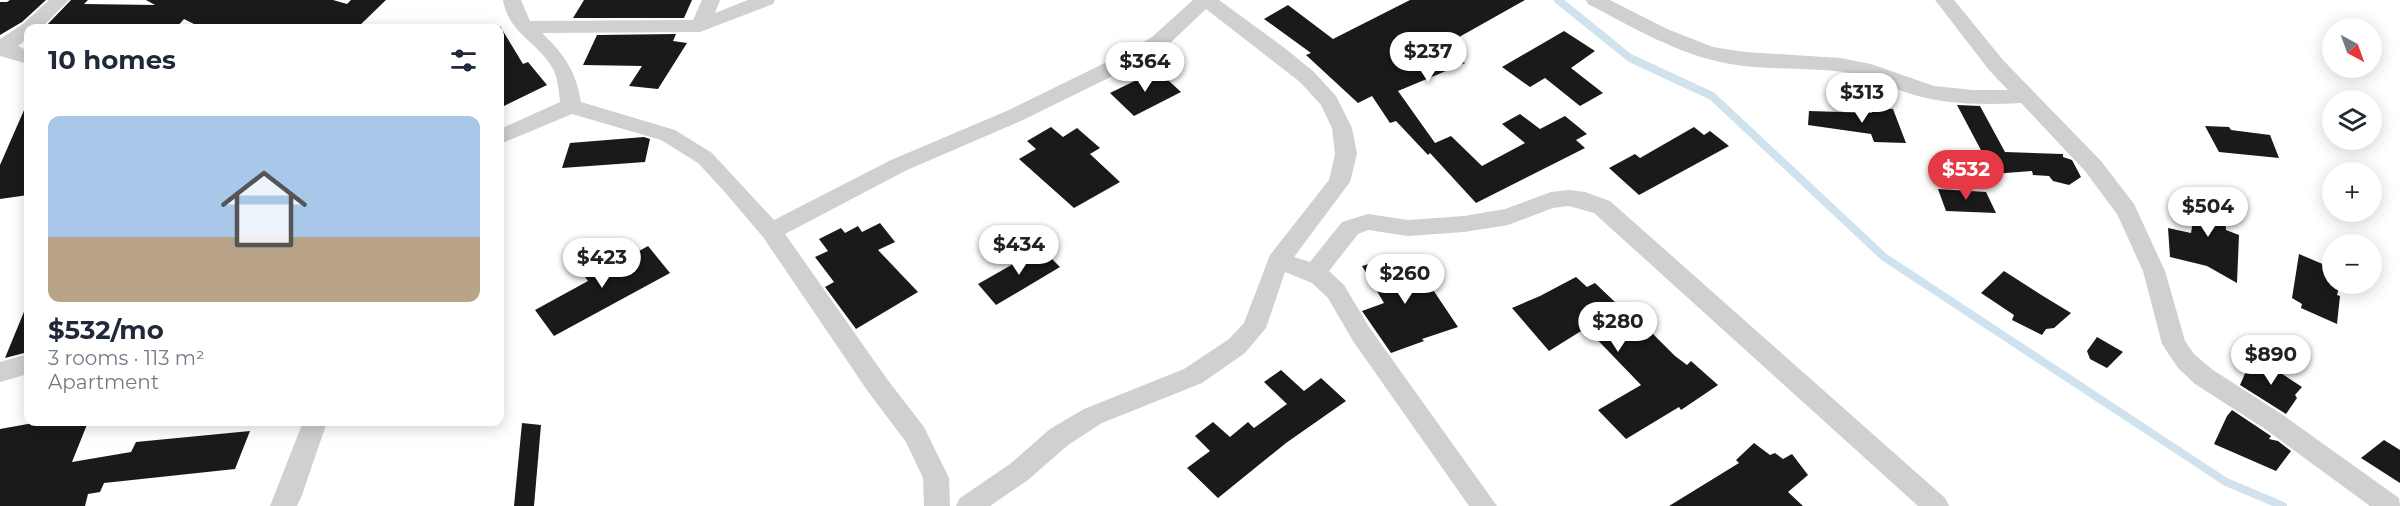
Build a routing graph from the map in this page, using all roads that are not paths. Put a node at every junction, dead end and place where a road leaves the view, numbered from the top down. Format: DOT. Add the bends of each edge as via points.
graph roads {
  1 [pos="60,0"];
  2 [pos="512,0"];
  3 [pos="711,0"];
  4 [pos="766,0"];
  5 [pos="1205,0"];
  6 [pos="1595,0"];
  7 [pos="1944,0"];
  8 [pos="34,24"];
  9 [pos="700,26"];
  10 [pos="524,27"];
  11 [pos="24,32"];
  12 [pos="1,47"];
  13 [pos="24,56"];
  14 [pos="2025,96"];
  15 [pos="571,106"];
  16 [pos="504,135"];
  17 [pos="771,231"];
  18 [pos="1278,261"];
  19 [pos="1314,273"];
  20 [pos="24,365"];
  21 [pos="0,372"];
  22 [pos="314,426"];
  23 [pos="283,506"];
  24 [pos="937,506"];
  25 [pos="969,506"];
  26 [pos="1484,506"];
  27 [pos="1936,506"];
  28 [pos="2390,506"];
  1 -- 8 [label="street"];
  2 -- 10 [label="street"];
  3 -- 9 [label="street"];
  4 -- 9 [label="street"];
  5 -- 17 [label="street" via="1159,42 1128,60 1016,115 900,165"];
  5 -- 18 [label="street" via="1307,77 1329,101 1342,128 1346,154 1339,182"];
  6 -- 14 [label="street" via="1658,33 1718,55 1854,66 1940,94"];
  7 -- 14 [label="street"];
  9 -- 10 [label="street"];
  10 -- 15 [label="street" via="561,65"];
  11 -- 12 [label="street"];
  12 -- 13 [label="street"];
  14 -- 28 [label="street" via="2093,166 2126,210 2154,271 2174,344 2186,361"];
  15 -- 16 [label="street"];
  15 -- 17 [label="street" via="668,135 705,158"];
  17 -- 24 [label="street" via="915,435 936,478"];
  18 -- 19 [label="street"];
  18 -- 25 [label="street" via="1254,328 1238,346 1193,376 1093,416"];
  19 -- 26 [label="street" via="1335,291 1392,380"];
  19 -- 27 [label="street" via="1350,228 1368,222 1408,228 1464,224 1508,217 1551,200 1585,200 1602,207"];
  20 -- 21 [label="street"];
  22 -- 23 [label="street"];
}
